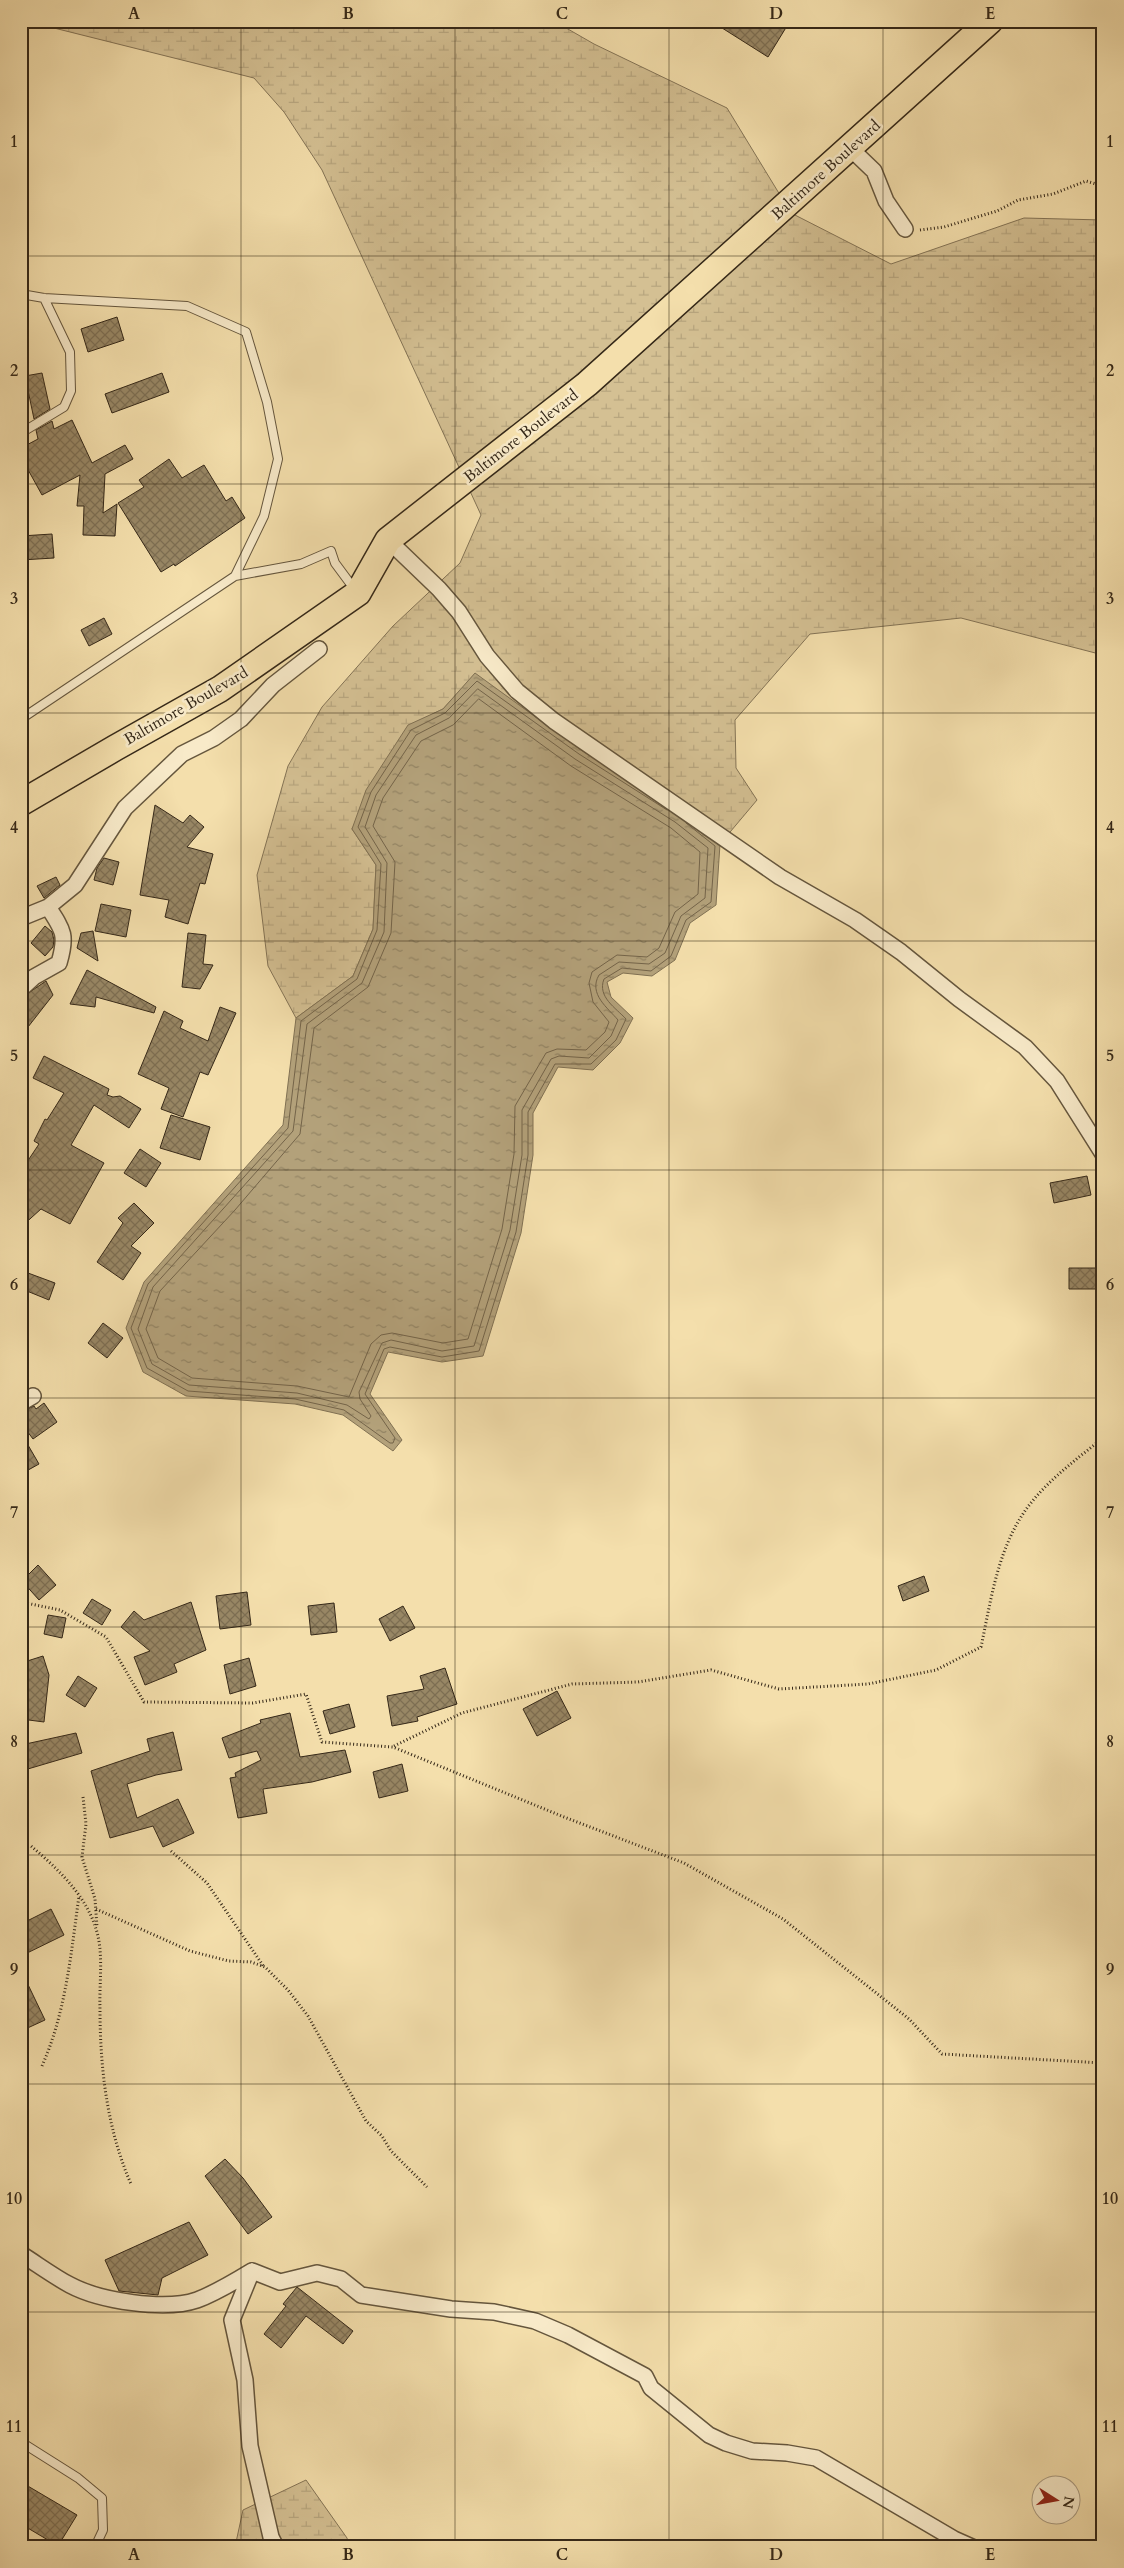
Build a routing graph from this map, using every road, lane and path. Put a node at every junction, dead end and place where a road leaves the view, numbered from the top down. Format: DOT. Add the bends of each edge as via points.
graph roads {
  1 [pos="990,21"];
  2 [pos="850,148"];
  3 [pos="1103,186"];
  4 [pos="905,229"];
  5 [pos="21,294"];
  6 [pos="44,298"];
  7 [pos="21,433"];
  8 [pos="388,540"];
  9 [pos="235,576"];
  10 [pos="358,593"];
  11 [pos="319,649"];
  12 [pos="21,719"];
  13 [pos="21,803"];
  14 [pos="48,907"];
  15 [pos="21,918"];
  16 [pos="21,989"];
  17 [pos="1103,1154"];
  18 [pos="1103,1438"];
  19 [pos="21,1602"];
  20 [pos="394,1747"];
  21 [pos="83,1797"];
  22 [pos="21,1848"];
  23 [pos="171,1851"];
  24 [pos="79,1896"];
  25 [pos="96,1909"];
  26 [pos="97,1930"];
  27 [pos="265,1967"];
  28 [pos="1103,2063"];
  29 [pos="42,2066"];
  30 [pos="131,2184"];
  31 [pos="427,2187"];
  32 [pos="21,2254"];
  33 [pos="252,2271"];
  34 [pos="21,2442"];
  35 [pos="21,2544"];
  36 [pos="26,2547"];
  37 [pos="95,2547"];
  38 [pos="276,2547"];
  39 [pos="972,2547"];
  1 -- 2 [label="highway, Baltimore Boulevard"];
  2 -- 4 [label="street" via="874,172 886,201"];
  2 -- 8 [label="highway, Baltimore Boulevard" via="587,384"];
  3 -- 4 [label="path" via="1086,181 1053,194 1018,200 997,212 944,228"];
  5 -- 6 [label="lane"];
  6 -- 7 [label="lane" via="70,352 71,391 64,407"];
  6 -- 9 [label="lane" via="187,306 246,332 267,402 278,459 264,516"];
  8 -- 10 [label="highway, Baltimore Boulevard"];
  8 -- 17 [label="street" via="459,612 487,656 517,691 554,721 780,877 855,920 1025,1047 1057,1081"];
  9 -- 10 [label="lane" via="301,564 331,552 335,563"];
  9 -- 12 [label="lane"];
  10 -- 13 [label="highway, Baltimore Boulevard" via="220,689"];
  11 -- 14 [label="street" via="273,685 241,719 214,738 182,754 125,808 75,885"];
  14 -- 15 [label="street"];
  14 -- 16 [label="street" via="59,922 66,942 60,963 34,977"];
  18 -- 20 [label="path" via="1041,1492 1018,1521 995,1576 981,1647 936,1670 868,1684 778,1689 711,1670 638,1682 572,1684 462,1713"];
  19 -- 20 [label="path" via="60,1610 106,1637 144,1702 253,1703 306,1694 322,1742"];
  20 -- 28 [label="path" via="684,1863 783,1919 909,2019 942,2054"];
  21 -- 25 [label="path" via="86,1824 82,1857"];
  22 -- 24 [label="path" via="31,1846"];
  23 -- 27 [label="path" via="207,1883"];
  24 -- 26 [label="path"];
  24 -- 29 [label="path" via="61,2008 53,2042"];
  25 -- 26 [label="path"];
  25 -- 27 [label="path" via="190,1951"];
  26 -- 30 [label="path" via="101,2061 119,2152"];
  27 -- 31 [label="path" via="308,2016 366,2121"];
  32 -- 33 [label="street" via="71,2286 142,2304 196,2300"];
  33 -- 38 [label="street" via="232,2320 245,2380 250,2446"];
  33 -- 39 [label="street" via="280,2282 317,2273 341,2279 361,2295 494,2312 535,2321 645,2376 651,2388 709,2435 752,2451 816,2458"];
  34 -- 37 [label="lane" via="78,2478 102,2498 103,2530"];
  35 -- 36 [label="path"];
}
